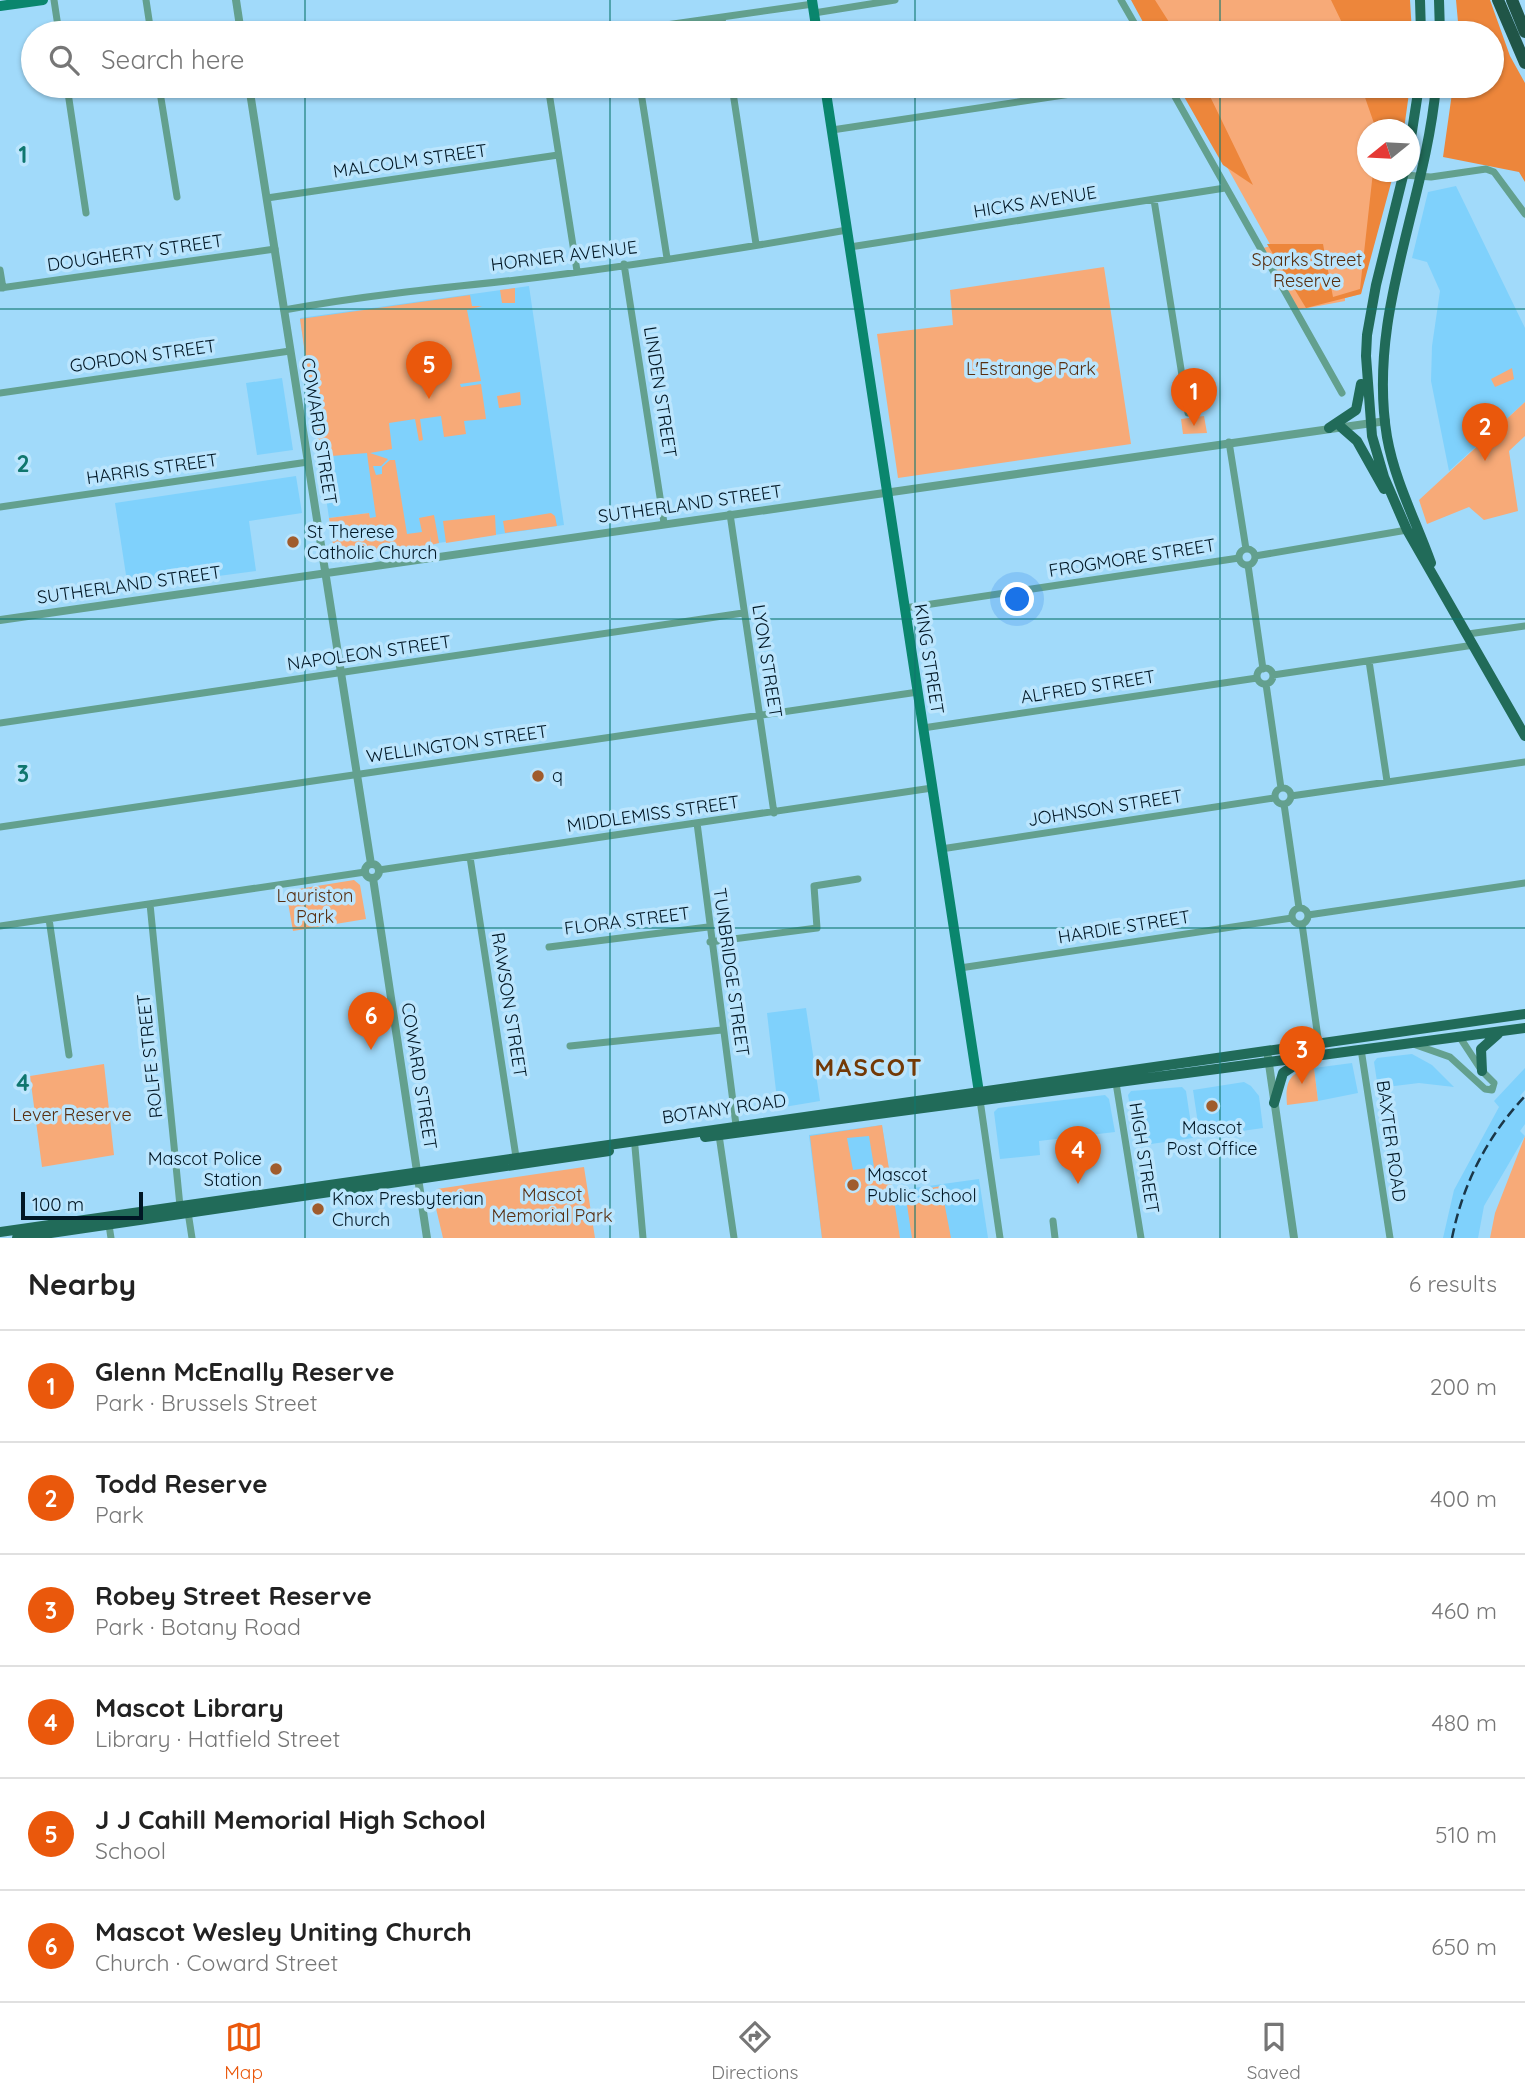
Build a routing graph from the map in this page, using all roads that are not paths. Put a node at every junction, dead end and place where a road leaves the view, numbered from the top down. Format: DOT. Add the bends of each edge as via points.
graph roads {
  1 [pos="43,0"];
  2 [pos="54,0"];
  3 [pos="146,0"];
  4 [pos="236,0"];
  5 [pos="895,0"];
  6 [pos="1121,0"];
  7 [pos="1420,0"];
  8 [pos="1439,0"];
  9 [pos="1498,0"];
  10 [pos="1512,0"];
  11 [pos="813,5"];
  12 [pos="0,6"];
  13 [pos="722,18"];
  14 [pos="57,21"];
  15 [pos="149,21"];
  16 [pos="240,21"];
  17 [pos="703,21"];
  18 [pos="722,21"];
  19 [pos="1133,21"];
  20 [pos="1421,21"];
  21 [pos="1440,21"];
  22 [pos="1525,32"];
  23 [pos="1525,63"];
  24 [pos="69,98"];
  25 [pos="161,98"];
  26 [pos="251,98"];
  27 [pos="550,98"];
  28 [pos="642,98"];
  29 [pos="734,98"];
  30 [pos="827,98"];
  31 [pos="1044,98"];
  32 [pos="1176,98"];
  33 [pos="1417,98"];
  34 [pos="1434,98"];
  35 [pos="1413,119"];
  36 [pos="832,130"];
  37 [pos="558,155"];
  38 [pos="1420,178"];
  39 [pos="1402,182"];
  40 [pos="1419,182"];
  41 [pos="1225,188"];
  42 [pos="177,197"];
  43 [pos="267,198"];
  44 [pos="1154,200"];
  45 [pos="86,213"];
  46 [pos="1525,214"];
  47 [pos="848,230"];
  48 [pos="756,244"];
  49 [pos="850,247"];
  50 [pos="275,249"];
  51 [pos="667,258"];
  52 [pos="624,264"];
  53 [pos="0,270"];
  54 [pos="577,271"];
  55 [pos="1,288"];
  56 [pos="284,310"];
  57 [pos="290,351"];
  58 [pos="1366,356"];
  59 [pos="0,393"];
  60 [pos="1342,393"];
  61 [pos="1188,413"];
  62 [pos="1386,421"];
  63 [pos="1370,422"];
  64 [pos="1341,426"];
  65 [pos="1329,428"];
  66 [pos="1229,442"];
  67 [pos="308,462"];
  68 [pos="887,491"];
  69 [pos="1394,503"];
  70 [pos="0,507"];
  71 [pos="730,514"];
  72 [pos="664,523"];
  73 [pos="1407,530"];
  74 [pos="1246,549"];
  75 [pos="1255,556"];
  76 [pos="1239,558"];
  77 [pos="1248,565"];
  78 [pos="325,573"];
  79 [pos="1436,575"];
  80 [pos="905,608"];
  81 [pos="743,614"];
  82 [pos="0,620"];
  83 [pos="1525,626"];
  84 [pos="1468,634"];
  85 [pos="1474,645"];
  86 [pos="1369,661"];
  87 [pos="1263,668"];
  88 [pos="341,673"];
  89 [pos="1273,675"];
  90 [pos="1257,678"];
  91 [pos="1266,684"];
  92 [pos="918,692"];
  93 [pos="759,716"];
  94 [pos="0,723"];
  95 [pos="923,728"];
  96 [pos="1525,736"];
  97 [pos="1525,762"];
  98 [pos="356,774"];
  99 [pos="1387,780"];
  100 [pos="932,788"];
  101 [pos="1281,788"];
  102 [pos="1291,796"];
  103 [pos="1275,798"];
  104 [pos="1283,804"];
  105 [pos="774,813"];
  106 [pos="696,823"];
  107 [pos="0,827"];
  108 [pos="941,849"];
  109 [pos="470,857"];
  110 [pos="371,864"];
  111 [pos="379,870"];
  112 [pos="365,872"];
  113 [pos="373,878"];
  114 [pos="858,879"];
  115 [pos="1525,883"];
  116 [pos="150,904"];
  117 [pos="1299,908"];
  118 [pos="1308,915"];
  119 [pos="1292,918"];
  120 [pos="49,919"];
  121 [pos="1302,924"];
  122 [pos="0,926"];
  123 [pos="708,927"];
  124 [pos="710,942"];
  125 [pos="549,947"];
  126 [pos="960,968"];
  127 [pos="1525,1014"];
  128 [pos="1453,1023"];
  129 [pos="1525,1028"];
  130 [pos="722,1030"];
  131 [pos="1505,1031"];
  132 [pos="1460,1036"];
  133 [pos="1408,1043"];
  134 [pos="570,1046"];
  135 [pos="1362,1049"];
  136 [pos="1319,1050"];
  137 [pos="69,1055"];
  138 [pos="1268,1057"];
  139 [pos="1482,1071"];
  140 [pos="1116,1083"];
  141 [pos="979,1095"];
  142 [pos="1273,1103"];
  143 [pos="736,1125"];
  144 [pos="719,1135"];
  145 [pos="635,1147"];
  146 [pos="516,1157"];
  147 [pos="419,1176"];
  148 [pos="184,1209"];
  149 [pos="1053,1221"];
  150 [pos="109,1225"];
  151 [pos="0,1232"];
  152 [pos="23,1238"];
  153 [pos="111,1238"];
  154 [pos="192,1238"];
  155 [pos="427,1238"];
  156 [pos="643,1238"];
  157 [pos="734,1238"];
  158 [pos="1000,1238"];
  159 [pos="1055,1238"];
  160 [pos="1140,1238"];
  161 [pos="1294,1238"];
  162 [pos="1390,1238"];
  1 -- 12 [label="main road"];
  2 -- 14 [label="street"];
  3 -- 15 [label="street"];
  4 -- 16 [label="street"];
  5 -- 11 [label="street"];
  6 -- 19 [label="street"];
  7 -- 20 [label="main road"];
  8 -- 21 [label="main road"];
  9 -- 23 [label="highway"];
  10 -- 22 [label="highway"];
  11 -- 13 [label="street"];
  13 -- 17 [label="street"];
  13 -- 18 [label="street"];
  24 -- 45 [label="street"];
  25 -- 42 [label="street"];
  26 -- 43 [label="street, COWARD STREET"];
  27 -- 37 [label="street"];
  28 -- 51 [label="street"];
  29 -- 48 [label="street"];
  30 -- 36 [label="main road, KING STREET"];
  31 -- 36 [label="street"];
  32 -- 41 [label="street"];
  33 -- 35 [label="main road"];
  34 -- 38 [label="main road"];
  36 -- 47 [label="main road, KING STREET"];
  37 -- 43 [label="street, MALCOLM STREET"];
  37 -- 54 [label="street"];
  38 -- 46 [label="street" via="1486,169 1494,172"];
  39 -- 58 [label="main road" via="1376,285"];
  40 -- 62 [label="main road" via="1385,329 1382,377"];
  41 -- 44 [label="street, HICKS AVENUE"];
  41 -- 60 [label="street"];
  43 -- 50 [label="street, COWARD STREET"];
  44 -- 49 [label="street, HICKS AVENUE"];
  44 -- 61 [label="street"];
  47 -- 48 [label="street, HORNER AVENUE"];
  47 -- 49 [label="main road, KING STREET"];
  48 -- 51 [label="street, HORNER AVENUE"];
  49 -- 68 [label="main road, KING STREET"];
  50 -- 55 [label="street, DOUGHERTY STREET"];
  50 -- 56 [label="street, COWARD STREET"];
  51 -- 52 [label="street, HORNER AVENUE"];
  52 -- 54 [label="street, HORNER AVENUE"];
  52 -- 72 [label="street, LINDEN STREET"];
  53 -- 55 [label="street"];
  54 -- 56 [label="street, HORNER AVENUE"];
  56 -- 57 [label="street, COWARD STREET"];
  57 -- 59 [label="street, GORDON STREET"];
  57 -- 67 [label="street, COWARD STREET"];
  58 -- 63 [label="main road"];
  58 -- 65 [label="main road" via="1356,410"];
  62 -- 63 [label="street, SUTHERLAND STREET"];
  62 -- 79 [label="main road" via="1401,487"];
  63 -- 64 [label="street, SUTHERLAND STREET"];
  63 -- 69 [label="main road"];
  64 -- 65 [label="street, SUTHERLAND STREET"];
  64 -- 69 [label="main road" via="1357,441"];
  65 -- 66 [label="street, SUTHERLAND STREET"];
  66 -- 68 [label="street, SUTHERLAND STREET"];
  66 -- 74 [label="street"];
  67 -- 70 [label="street, HARRIS STREET"];
  67 -- 78 [label="street, COWARD STREET"];
  68 -- 71 [label="street, SUTHERLAND STREET"];
  68 -- 80 [label="main road, KING STREET"];
  69 -- 73 [label="main road"];
  71 -- 72 [label="street, SUTHERLAND STREET"];
  71 -- 81 [label="street, LYON STREET"];
  72 -- 78 [label="street, SUTHERLAND STREET"];
  73 -- 75 [label="street"];
  73 -- 79 [label="main road"];
  74 -- 75 [label="street"];
  74 -- 76 [label="street"];
  75 -- 77 [label="street"];
  76 -- 77 [label="street"];
  76 -- 80 [label="street, FROGMORE STREET"];
  77 -- 87 [label="street"];
  78 -- 82 [label="street, SUTHERLAND STREET"];
  78 -- 88 [label="street, COWARD STREET"];
  79 -- 84 [label="main road"];
  80 -- 92 [label="main road, KING STREET"];
  81 -- 88 [label="street, NAPOLEON STREET"];
  81 -- 93 [label="street, LYON STREET"];
  83 -- 84 [label="street"];
  84 -- 85 [label="main road"];
  85 -- 86 [label="street"];
  85 -- 96 [label="main road"];
  86 -- 89 [label="street"];
  86 -- 99 [label="street"];
  87 -- 89 [label="street"];
  87 -- 90 [label="street"];
  88 -- 94 [label="street, NAPOLEON STREET"];
  88 -- 98 [label="street, COWARD STREET"];
  89 -- 91 [label="street"];
  90 -- 91 [label="street"];
  90 -- 95 [label="street, ALFRED STREET"];
  91 -- 101 [label="street"];
  92 -- 93 [label="street, WELLINGTON STREET"];
  92 -- 95 [label="main road, KING STREET"];
  93 -- 98 [label="street, WELLINGTON STREET"];
  93 -- 105 [label="street, LYON STREET"];
  95 -- 100 [label="main road, KING STREET"];
  97 -- 99 [label="street"];
  98 -- 107 [label="street, WELLINGTON STREET"];
  98 -- 110 [label="street, COWARD STREET"];
  99 -- 102 [label="street"];
  100 -- 105 [label="street, MIDDLEMISS STREET"];
  100 -- 108 [label="main road, KING STREET"];
  101 -- 102 [label="street"];
  101 -- 103 [label="street"];
  102 -- 104 [label="street"];
  103 -- 104 [label="street"];
  103 -- 108 [label="street, JOHNSON STREET"];
  104 -- 117 [label="street"];
  105 -- 106 [label="street, MIDDLEMISS STREET"];
  106 -- 109 [label="street, MIDDLEMISS STREET"];
  106 -- 123 [label="street, TUNBRIDGE STREET"];
  108 -- 126 [label="main road, KING STREET"];
  109 -- 111 [label="street, MIDDLEMISS STREET"];
  109 -- 146 [label="street, RAWSON STREET"];
  110 -- 111 [label="street"];
  110 -- 112 [label="street"];
  111 -- 113 [label="street"];
  112 -- 113 [label="street"];
  112 -- 116 [label="street"];
  113 -- 147 [label="street, COWARD STREET"];
  114 -- 124 [label="street" via="814,886 817,928"];
  115 -- 118 [label="street"];
  116 -- 120 [label="street"];
  116 -- 148 [label="street, ROLFE STREET"];
  117 -- 118 [label="street"];
  117 -- 119 [label="street"];
  118 -- 121 [label="street"];
  119 -- 121 [label="street"];
  119 -- 126 [label="street, HARDIE STREET"];
  120 -- 122 [label="street"];
  120 -- 137 [label="street"];
  121 -- 136 [label="street"];
  123 -- 124 [label="street, TUNBRIDGE STREET"];
  123 -- 125 [label="street, FLORA STREET"];
  124 -- 130 [label="street, TUNBRIDGE STREET"];
  126 -- 141 [label="main road, KING STREET"];
  127 -- 128 [label="main road, BOTANY ROAD"];
  128 -- 132 [label="street"];
  128 -- 136 [label="main road, BOTANY ROAD"];
  129 -- 131 [label="main road, BOTANY ROAD"];
  130 -- 134 [label="street"];
  130 -- 143 [label="street, TUNBRIDGE STREET"];
  131 -- 132 [label="main road, BOTANY ROAD"];
  131 -- 139 [label="main road" via="1483,1044 1479,1055"];
  132 -- 133 [label="main road, BOTANY ROAD"];
  132 -- 139 [label="street"];
  133 -- 135 [label="main road, BOTANY ROAD"];
  133 -- 139 [label="street" via="1450,1057 1485,1089 1492,1090 1494,1084"];
  135 -- 136 [label="main road, BOTANY ROAD"];
  135 -- 162 [label="street, BAXTER ROAD"];
  136 -- 138 [label="main road, BOTANY ROAD"];
  136 -- 142 [label="main road" via="1287,1069"];
  138 -- 140 [label="main road, BOTANY ROAD"];
  138 -- 141 [label="main road, BOTANY ROAD"];
  138 -- 142 [label="street"];
  140 -- 141 [label="main road, BOTANY ROAD"];
  140 -- 160 [label="street, HIGH STREET"];
  141 -- 143 [label="main road, BOTANY ROAD"];
  141 -- 144 [label="main road, BOTANY ROAD"];
  141 -- 158 [label="street, KING STREET"];
  142 -- 161 [label="street"];
  143 -- 146 [label="main road, BOTANY ROAD"];
  144 -- 145 [label="main road, BOTANY ROAD"];
  144 -- 157 [label="street"];
  145 -- 147 [label="main road, BOTANY ROAD"];
  145 -- 156 [label="street"];
  146 -- 147 [label="main road, BOTANY ROAD"];
  147 -- 148 [label="main road, BOTANY ROAD"];
  147 -- 155 [label="street, COWARD STREET"];
  148 -- 150 [label="main road, BOTANY ROAD"];
  148 -- 151 [label="main road, BOTANY ROAD"];
  148 -- 154 [label="street, ROLFE STREET"];
  149 -- 159 [label="street"];
  150 -- 152 [label="main road, BOTANY ROAD"];
  150 -- 153 [label="street"];
}
